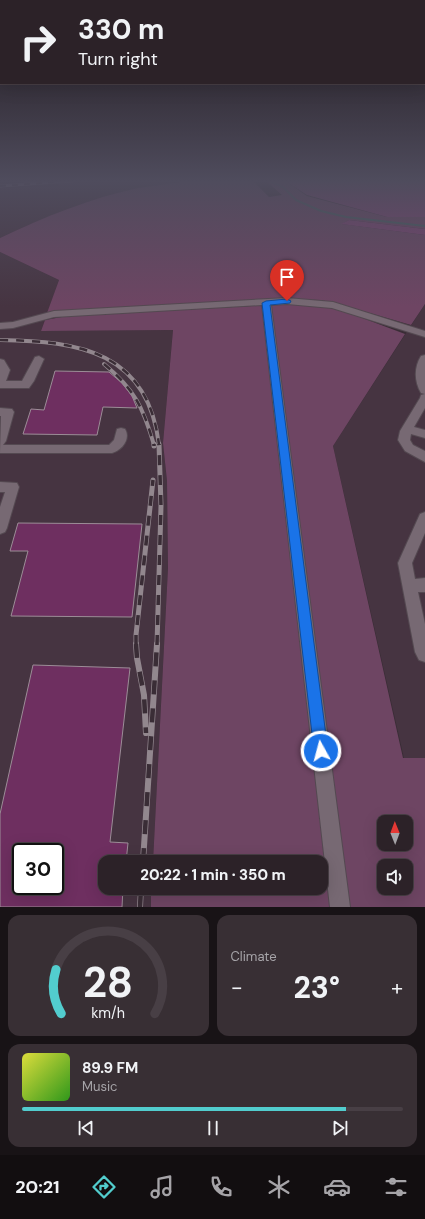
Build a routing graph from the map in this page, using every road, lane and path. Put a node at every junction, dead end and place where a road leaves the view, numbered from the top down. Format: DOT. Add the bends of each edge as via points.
graph roads {
  1 [pos="266,303"];
  2 [pos="0,326"];
  3 [pos="425,334"];
  4 [pos="425,358"];
  5 [pos="39,359"];
  6 [pos="0,362"];
  7 [pos="0,384"];
  8 [pos="425,390"];
  9 [pos="425,398"];
  10 [pos="0,412"];
  11 [pos="408,429"];
  12 [pos="121,432"];
  13 [pos="425,434"];
  14 [pos="0,441"];
  15 [pos="0,449"];
  16 [pos="425,457"];
  17 [pos="0,487"];
  18 [pos="425,518"];
  19 [pos="0,528"];
  20 [pos="422,533"];
  21 [pos="425,585"];
  22 [pos="410,586"];
  23 [pos="425,654"];
  24 [pos="340,907"];
  1 -- 2 [label="street" via="54,314 13,326"];
  1 -- 3 [label="street" via="287,301 333,305"];
  1 -- 24 [label="street"];
  4 -- 8 [label="street" via="421,364 420,376"];
  5 -- 7 [label="street" via="25,385"];
  6 -- 7 [label="street" via="5,370"];
  9 -- 11 [label="street"];
  10 -- 14 [label="street" via="8,412"];
  11 -- 13 [label="street"];
  11 -- 16 [label="street" via="404,440 409,448"];
  12 -- 15 [label="street" via="120,442 112,449"];
  17 -- 19 [label="street" via="13,487"];
  18 -- 20 [label="street"];
  20 -- 22 [label="street" via="405,563"];
  21 -- 22 [label="street"];
  22 -- 23 [label="street"];
}
